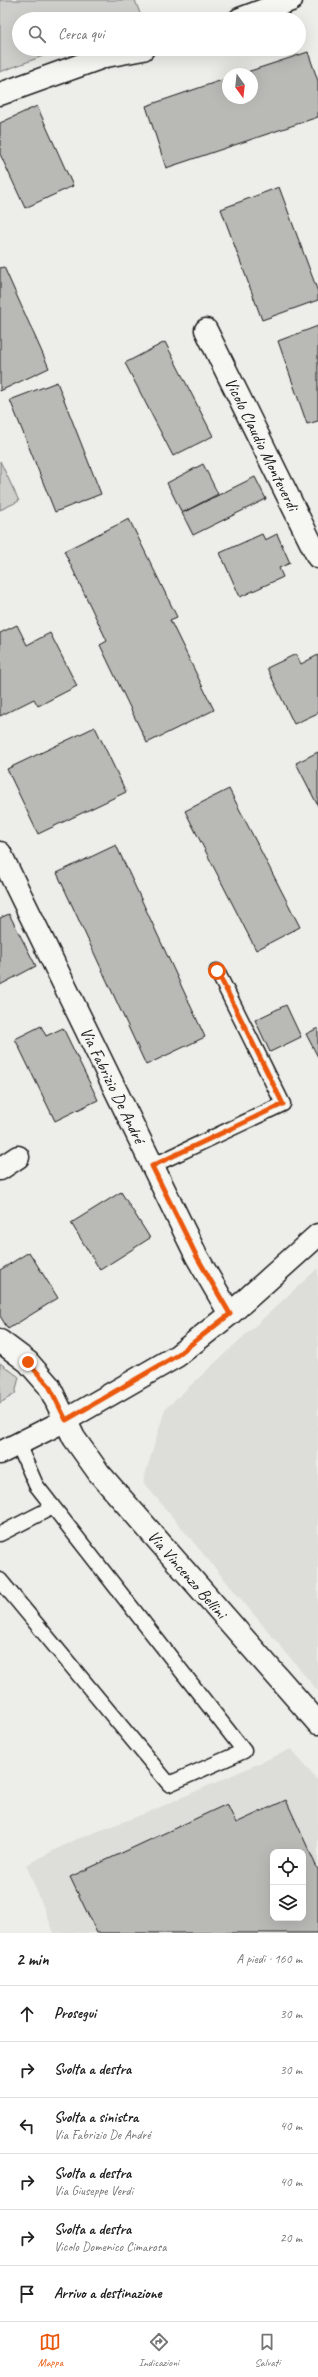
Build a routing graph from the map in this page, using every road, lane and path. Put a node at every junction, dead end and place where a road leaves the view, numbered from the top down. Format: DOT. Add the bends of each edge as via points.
graph roads {
  1 [pos="291,0"];
  2 [pos="259,12"];
  3 [pos="106,56"];
  4 [pos="0,94"];
  5 [pos="206,330"];
  6 [pos="318,557"];
  7 [pos="0,853"];
  8 [pos="217,971"];
  9 [pos="18,1157"];
  10 [pos="152,1166"];
  11 [pos="0,1169"];
  12 [pos="318,1235"];
  13 [pos="230,1314"];
  14 [pos="0,1341"];
  15 [pos="66,1420"];
  16 [pos="9,1449"];
  17 [pos="53,1507"];
  18 [pos="0,1534"];
  19 [pos="0,1580"];
  20 [pos="318,1723"];
  1 -- 2 [label="street"];
  3 -- 4 [label="street"];
  5 -- 6 [label="street, Vicolo Claudio Monteverdi"];
  7 -- 10 [label="street, Via Fabrizio De André"];
  8 -- 10 [label="lane" via="283,1104"];
  9 -- 11 [label="street"];
  10 -- 13 [label="street, Via Fabrizio De André" via="197,1257"];
  12 -- 13 [label="street"];
  13 -- 15 [label="street" via="176,1356"];
  14 -- 15 [label="street, Via Vincenzo Bellini" via="28,1362 49,1386"];
  15 -- 16 [label="street"];
  15 -- 20 [label="street, Via Vincenzo Bellini" via="74,1438 99,1473"];
  16 -- 17 [label="lane"];
  17 -- 18 [label="lane"];
  17 -- 19 [label="lane" via="244,1751 169,1784"];
}
